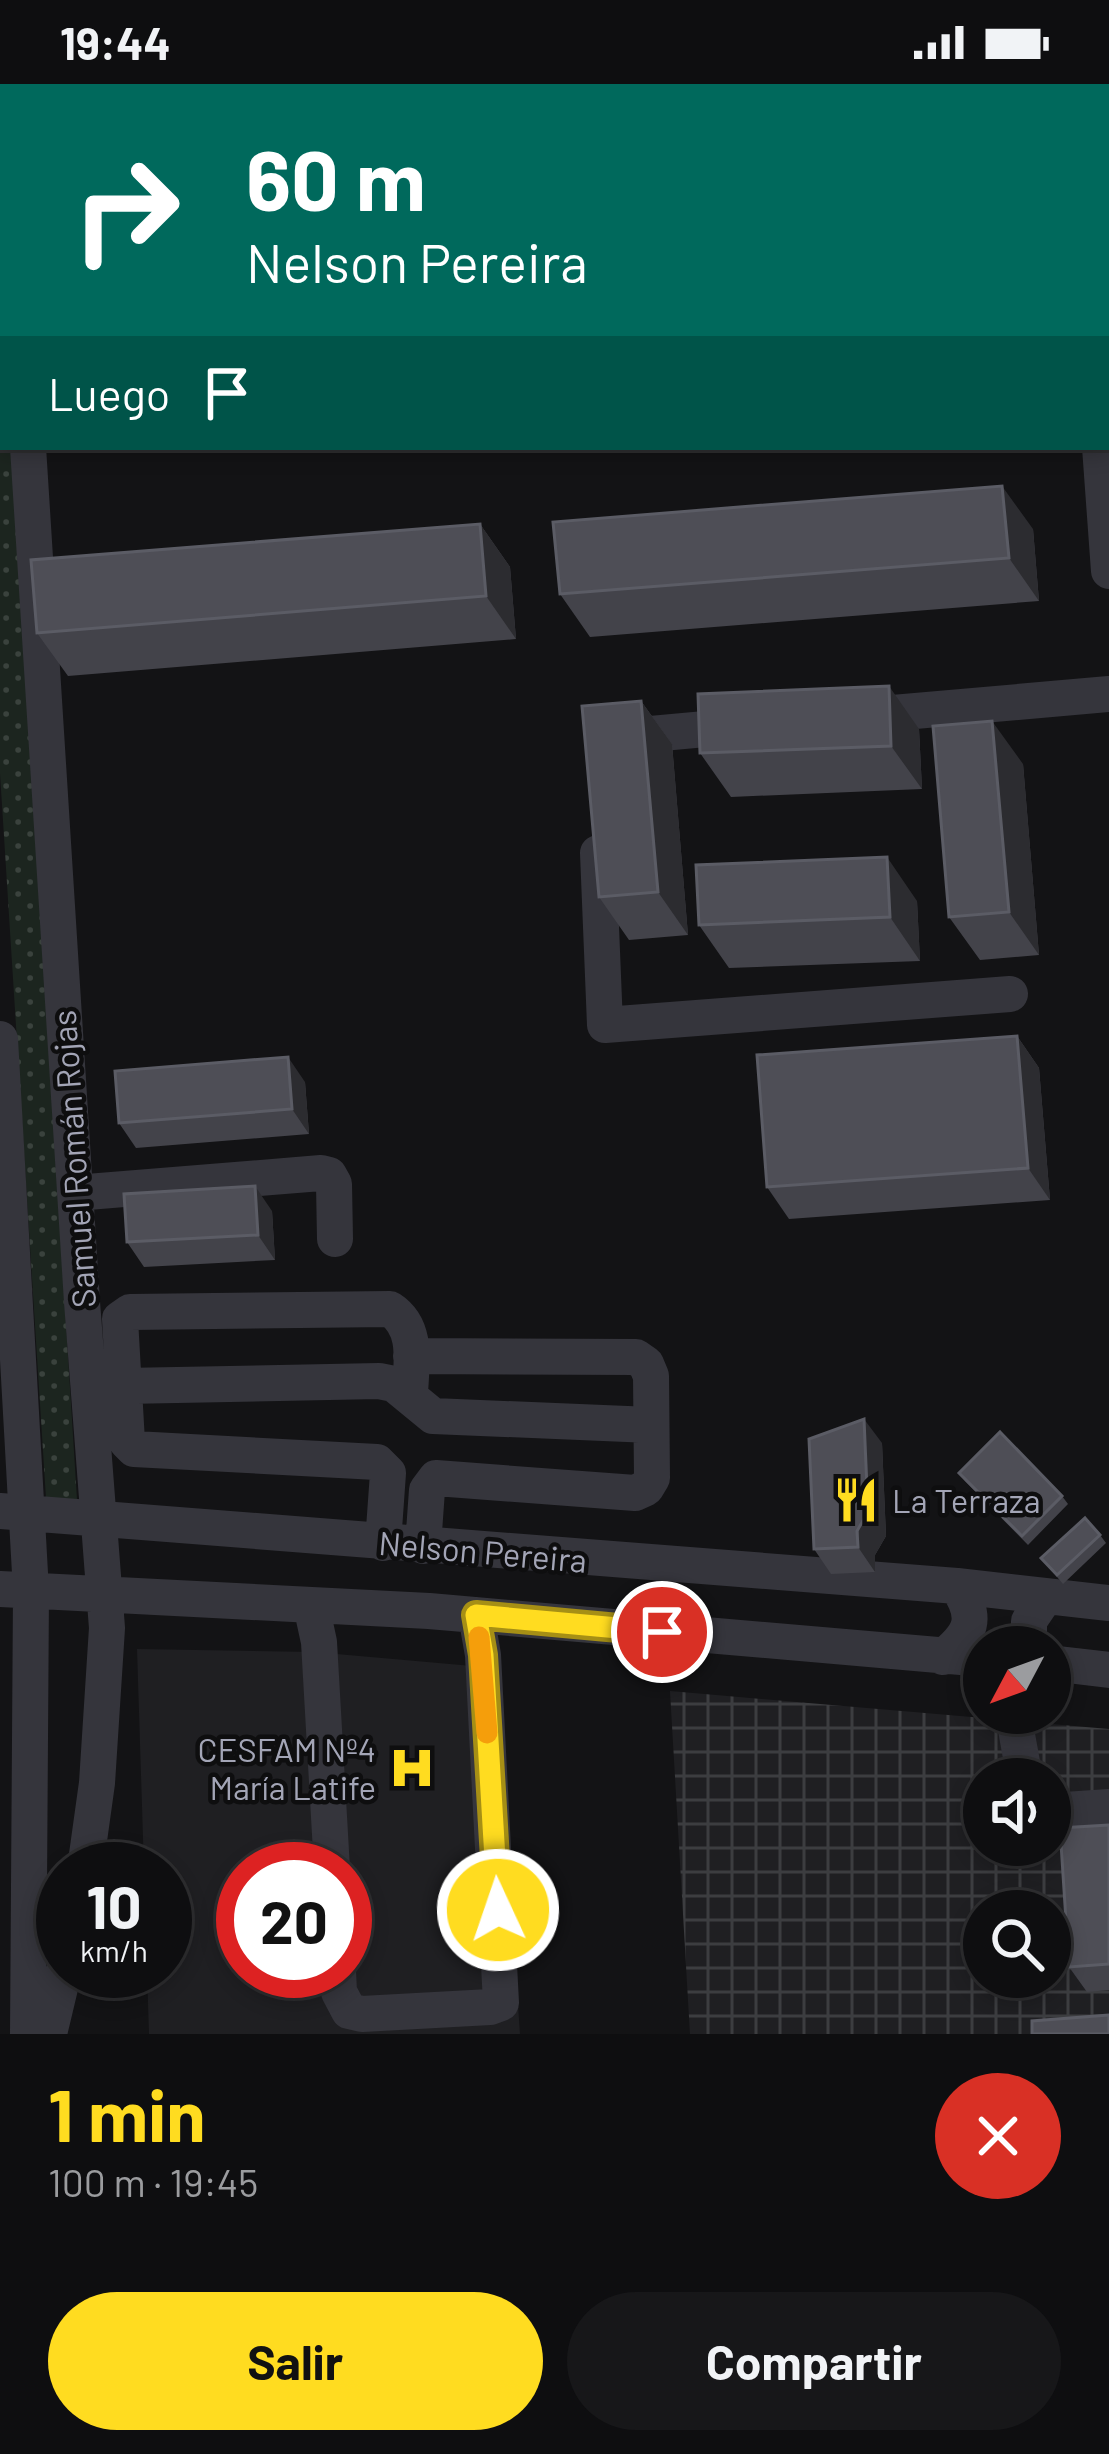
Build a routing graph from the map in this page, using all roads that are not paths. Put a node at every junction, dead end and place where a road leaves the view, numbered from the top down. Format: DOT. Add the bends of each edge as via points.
graph roads {
  1 [pos="28,450"];
  2 [pos="1100,450"];
  3 [pos="1108,548"];
  4 [pos="1109,694"];
  5 [pos="826,718"];
  6 [pos="779,723"];
  7 [pos="595,763"];
  8 [pos="596,811"];
  9 [pos="1010,994"];
  10 [pos="0,1039"];
  11 [pos="75,1193"];
  12 [pos="335,1239"];
  13 [pos="82,1302"];
  14 [pos="16,1307"];
  15 [pos="411,1355"];
  16 [pos="124,1386"];
  17 [pos="410,1395"];
  18 [pos="651,1425"];
  19 [pos="14,1511"];
  20 [pos="102,1520"];
  21 [pos="384,1526"];
  22 [pos="430,1536"];
  23 [pos="666,1566"];
  24 [pos="957,1586"];
  25 [pos="16,1590"];
  26 [pos="105,1595"];
  27 [pos="1046,1596"];
  28 [pos="1109,1603"];
  29 [pos="311,1605"];
  30 [pos="429,1611"];
  31 [pos="476,1615"];
  32 [pos="1029,1626"];
  33 [pos="662,1632"];
  34 [pos="943,1657"];
  35 [pos="963,1658"];
  36 [pos="1071,1666"];
  37 [pos="1109,1670"];
  38 [pos="1109,1807"];
  39 [pos="1071,1810"];
  40 [pos="88,1842"];
  41 [pos="330,1842"];
  42 [pos="58,1998"];
  43 [pos="342,1998"];
  44 [pos="28,2034"];
  45 [pos="49,2034"];
  1 -- 11 [label="street, Samuel Román Rojas"];
  2 -- 3 [label="street"];
  4 -- 5 [label="street"];
  6 -- 7 [label="street" via="594,739"];
  8 -- 9 [label="street" via="605,1025"];
  10 -- 14 [label="street, Samuel Román Rojas"];
  11 -- 12 [label="street" via="321,1173 334,1184"];
  11 -- 13 [label="street, Samuel Román Rojas"];
  13 -- 14 [label="street"];
  13 -- 20 [label="street, Samuel Román Rojas"];
  14 -- 19 [label="street, Samuel Román Rojas"];
  15 -- 16 [label="street" via="410,1330 390,1309 130,1312 120,1319"];
  15 -- 17 [label="street"];
  15 -- 18 [label="street" via="636,1357 651,1376"];
  16 -- 17 [label="street" via="380,1381"];
  16 -- 21 [label="street" via="134,1449 377,1462 388,1473"];
  17 -- 18 [label="street" via="433,1416"];
  18 -- 22 [label="street" via="646,1488 436,1478 427,1490"];
  19 -- 20 [label="street, Nelson Pereira"];
  19 -- 25 [label="street, Samuel Román Rojas"];
  20 -- 21 [label="street, Nelson Pereira"];
  20 -- 26 [label="street, Samuel Román Rojas"];
  21 -- 22 [label="street, Nelson Pereira"];
  22 -- 23 [label="street, Nelson Pereira"];
  22 -- 30 [label="street"];
  23 -- 24 [label="street, Nelson Pereira"];
  23 -- 33 [label="street"];
  24 -- 27 [label="street, Nelson Pereira"];
  24 -- 34 [label="street" via="970,1624"];
  25 -- 26 [label="street, Nelson Pereira"];
  25 -- 44 [label="street, Samuel Román Rojas"];
  26 -- 29 [label="street, Nelson Pereira"];
  26 -- 40 [label="street, Samuel Román Rojas" via="104,1706"];
  27 -- 28 [label="street, Nelson Pereira"];
  27 -- 32 [label="street"];
  29 -- 30 [label="street, Nelson Pereira"];
  29 -- 41 [label="street"];
  30 -- 31 [label="street, Nelson Pereira"];
  31 -- 33 [label="street, Nelson Pereira"];
  31 -- 43 [label="street" via="501,2003 362,2014"];
  33 -- 34 [label="street, Nelson Pereira"];
  34 -- 35 [label="street, Nelson Pereira"];
  36 -- 37 [label="street"];
  38 -- 39 [label="street"];
  42 -- 45 [label="street"];
}
